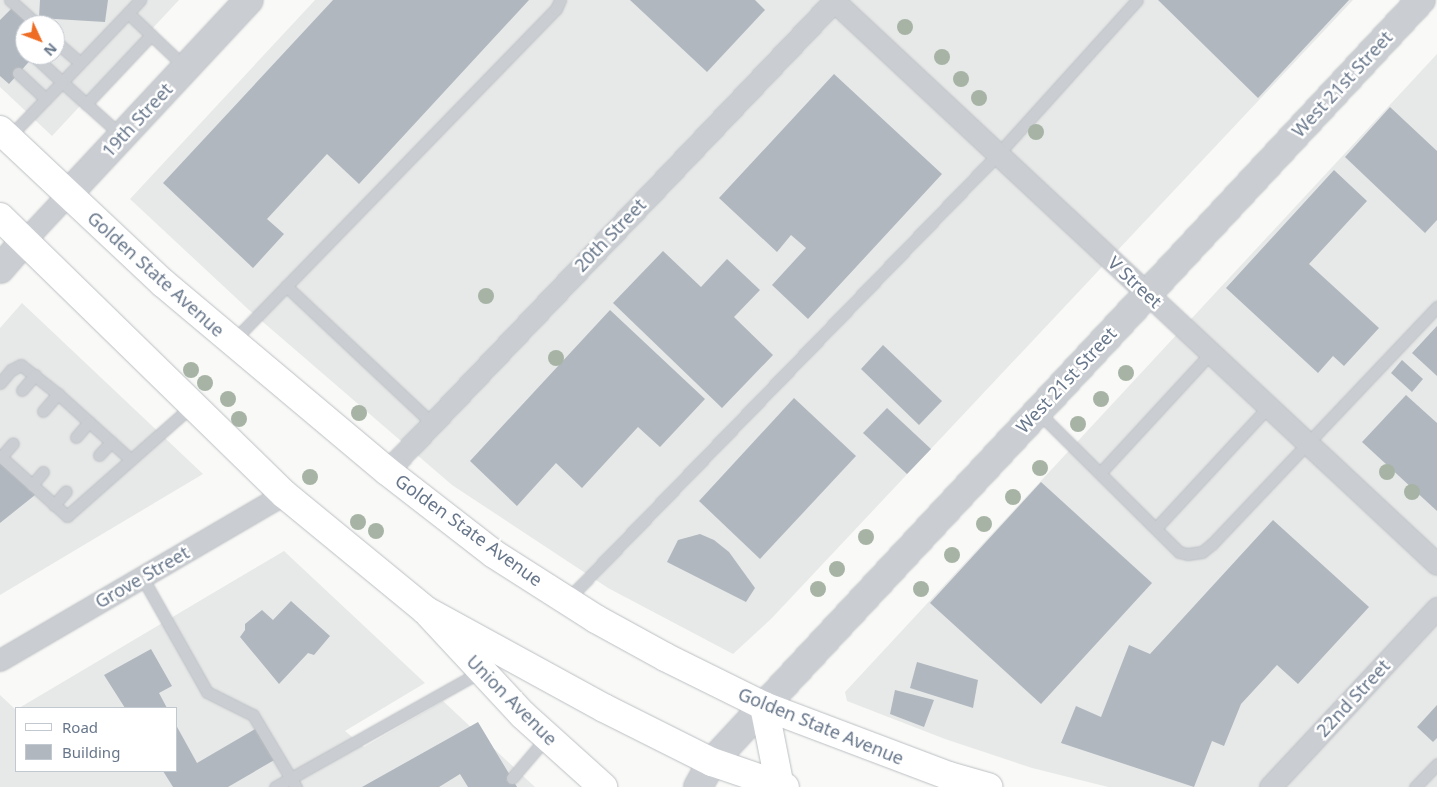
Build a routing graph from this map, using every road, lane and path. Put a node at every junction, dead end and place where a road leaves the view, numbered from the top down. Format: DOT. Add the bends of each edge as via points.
graph roads {
  1 [pos="10,0"];
  2 [pos="140,0"];
  3 [pos="560,0"];
  4 [pos="834,0"];
  5 [pos="1137,0"];
  6 [pos="1421,0"];
  7 [pos="245,2"];
  8 [pos="128,13"];
  9 [pos="27,15"];
  10 [pos="150,35"];
  11 [pos="65,50"];
  12 [pos="80,63"];
  13 [pos="44,65"];
  14 [pos="186,68"];
  15 [pos="18,73"];
  16 [pos="62,82"];
  17 [pos="46,98"];
  18 [pos="86,104"];
  19 [pos="4,134"];
  20 [pos="122,136"];
  21 [pos="998,154"];
  22 [pos="68,194"];
  23 [pos="0,217"];
  24 [pos="25,240"];
  25 [pos="0,269"];
  26 [pos="286,286"];
  27 [pos="1147,293"];
  28 [pos="1437,307"];
  29 [pos="232,342"];
  30 [pos="1211,354"];
  31 [pos="35,375"];
  32 [pos="0,383"];
  33 [pos="22,390"];
  34 [pos="58,394"];
  35 [pos="193,406"];
  36 [pos="1268,407"];
  37 [pos="43,411"];
  38 [pos="1037,411"];
  39 [pos="89,422"];
  40 [pos="431,422"];
  41 [pos="76,437"];
  42 [pos="111,442"];
  43 [pos="13,444"];
  44 [pos="1308,444"];
  45 [pos="99,455"];
  46 [pos="0,456"];
  47 [pos="131,460"];
  48 [pos="387,471"];
  49 [pos="44,472"];
  50 [pos="1101,472"];
  51 [pos="32,485"];
  52 [pos="66,490"];
  53 [pos="284,494"];
  54 [pos="54,505"];
  55 [pos="1156,528"];
  56 [pos="1437,564"];
  57 [pos="142,577"];
  58 [pos="567,600"];
  59 [pos="1437,608"];
  60 [pos="424,610"];
  61 [pos="0,660"];
  62 [pos="482,671"];
  63 [pos="764,706"];
  64 [pos="547,736"];
  65 [pos="712,762"];
  66 [pos="1437,764"];
  67 [pos="512,778"];
  68 [pos="293,782"];
  69 [pos="1422,785"];
  70 [pos="781,786"];
  71 [pos="274,787"];
  72 [pos="603,787"];
  73 [pos="698,787"];
  74 [pos="988,787"];
  75 [pos="1270,787"];
  1 -- 9 [label="lane"];
  2 -- 8 [label="lane"];
  3 -- 26 [label="lane" via="556,9"];
  4 -- 21 [label="street, V Street"];
  4 -- 40 [label="street, 20th Street"];
  5 -- 21 [label="lane"];
  6 -- 27 [label="street, West 21st Street"];
  7 -- 14 [label="street, 19th Street"];
  8 -- 10 [label="lane"];
  8 -- 12 [label="lane"];
  10 -- 14 [label="lane"];
  10 -- 18 [label="lane"];
  11 -- 12 [label="lane"];
  12 -- 16 [label="lane"];
  13 -- 16 [label="lane"];
  14 -- 20 [label="street, 19th Street"];
  15 -- 17 [label="lane"];
  16 -- 17 [label="lane"];
  16 -- 18 [label="lane"];
  17 -- 19 [label="lane"];
  18 -- 20 [label="lane"];
  19 -- 22 [label="main road"];
  20 -- 22 [label="street, 19th Street"];
  21 -- 27 [label="street, V Street"];
  21 -- 58 [label="lane"];
  22 -- 24 [label="street, 19th Street"];
  22 -- 29 [label="main road, Golden State Avenue" via="162,283"];
  23 -- 24 [label="main road"];
  24 -- 25 [label="street"];
  24 -- 35 [label="main road"];
  26 -- 29 [label="lane"];
  26 -- 40 [label="lane"];
  27 -- 30 [label="street, V Street"];
  27 -- 38 [label="street, West 21st Street"];
  28 -- 44 [label="lane"];
  29 -- 48 [label="main road, Golden State Avenue"];
  30 -- 36 [label="street, V Street"];
  30 -- 50 [label="lane"];
  31 -- 32 [label="lane" via="21,365 11,370"];
  31 -- 33 [label="lane"];
  31 -- 34 [label="lane"];
  34 -- 37 [label="lane"];
  34 -- 39 [label="lane"];
  35 -- 47 [label="lane"];
  35 -- 53 [label="main road"];
  36 -- 44 [label="street, V Street"];
  36 -- 55 [label="lane"];
  38 -- 50 [label="lane"];
  38 -- 63 [label="street, West 21st Street"];
  39 -- 41 [label="lane"];
  39 -- 42 [label="lane"];
  40 -- 48 [label="street, 20th Street"];
  42 -- 45 [label="lane"];
  42 -- 47 [label="lane"];
  43 -- 46 [label="lane"];
  44 -- 55 [label="lane" via="1202,552 1179,552"];
  44 -- 56 [label="street, V Street"];
  46 -- 51 [label="lane"];
  47 -- 54 [label="lane" via="67,516"];
  48 -- 58 [label="main road, Golden State Avenue" via="494,554"];
  49 -- 51 [label="lane"];
  50 -- 55 [label="lane"];
  51 -- 54 [label="lane"];
  52 -- 54 [label="lane"];
  53 -- 57 [label="street, Grove Street"];
  53 -- 60 [label="main road"];
  57 -- 61 [label="street, Grove Street"];
  57 -- 68 [label="lane" via="207,692 253,715"];
  58 -- 63 [label="main road, Golden State Avenue" via="665,656"];
  59 -- 75 [label="street, 22nd Street"];
  60 -- 62 [label="main road, Union Avenue"];
  60 -- 65 [label="main road" via="604,708"];
  62 -- 64 [label="main road, Union Avenue"];
  62 -- 68 [label="lane"];
  63 -- 65 [label="street, West 21st Street"];
  63 -- 70 [label="main road"];
  63 -- 74 [label="main road, Golden State Avenue" via="949,776"];
  64 -- 67 [label="lane"];
  64 -- 72 [label="main road, Union Avenue"];
  65 -- 70 [label="main road"];
  65 -- 73 [label="street, West 21st Street"];
  66 -- 69 [label="lane"];
  68 -- 71 [label="lane"];
}
